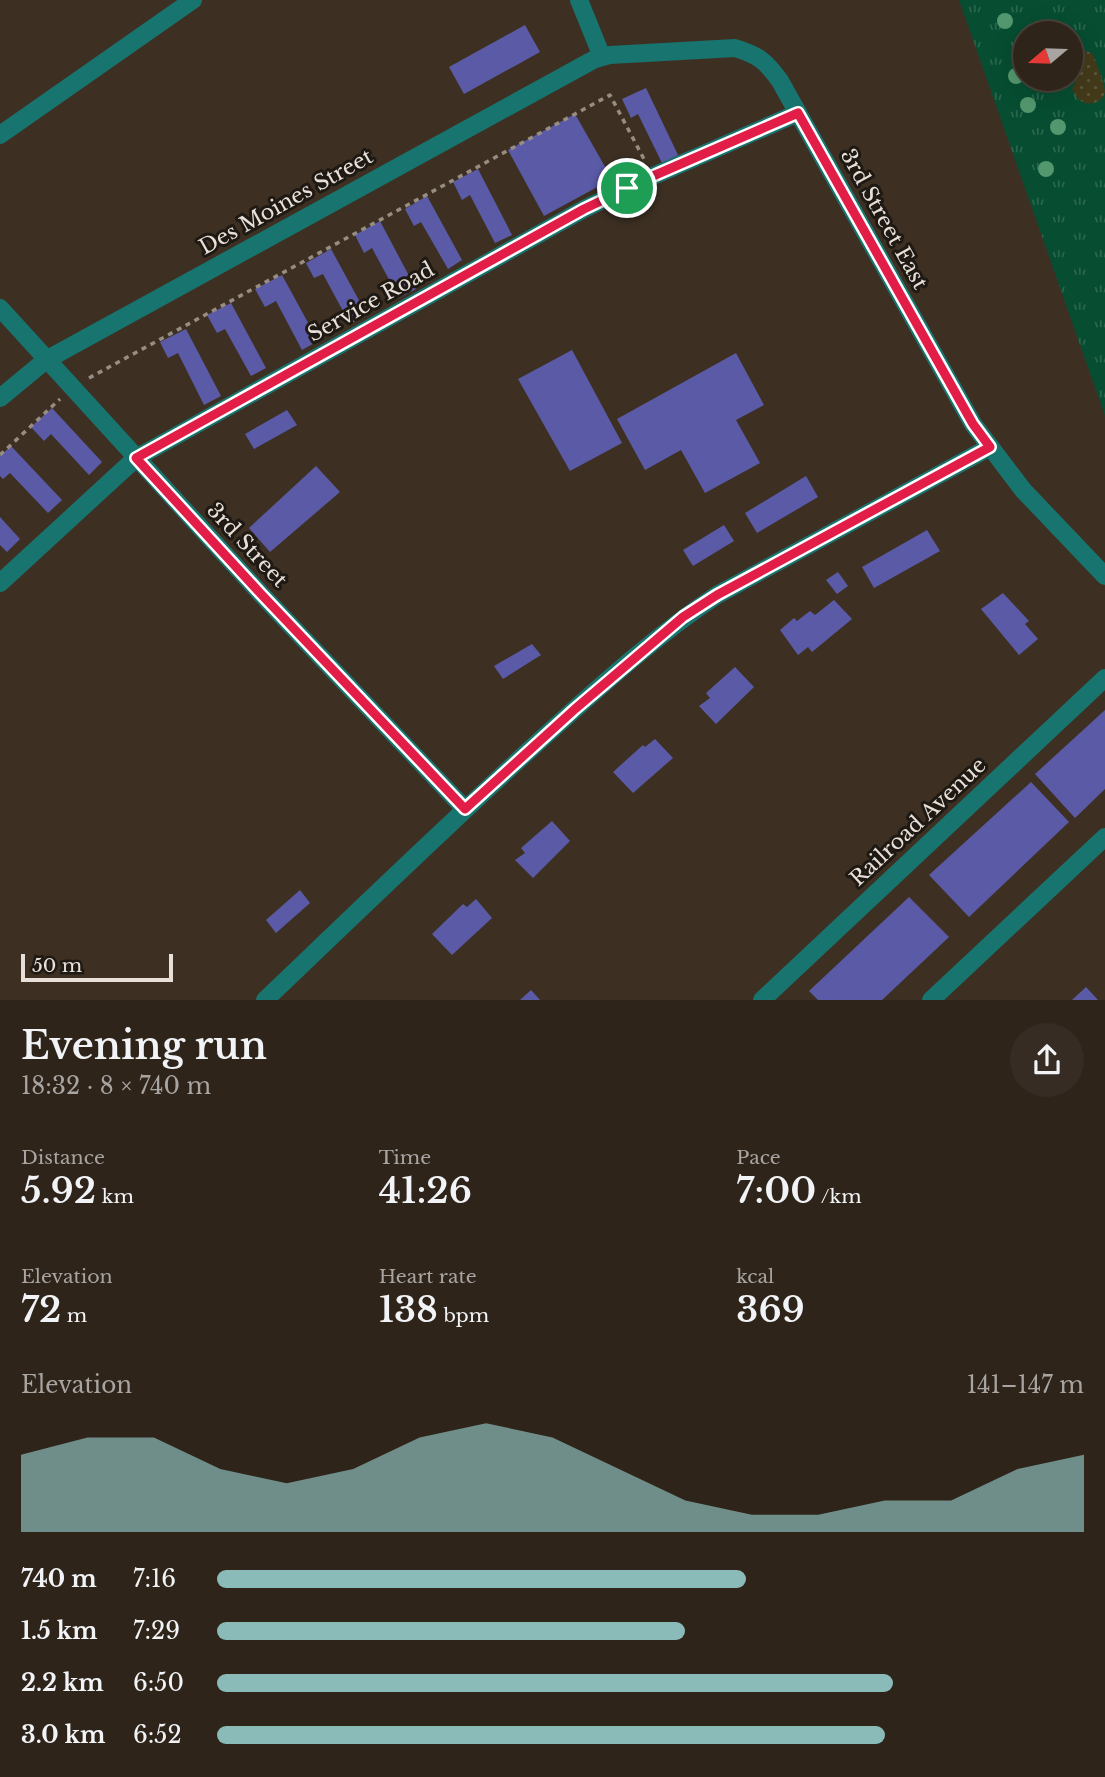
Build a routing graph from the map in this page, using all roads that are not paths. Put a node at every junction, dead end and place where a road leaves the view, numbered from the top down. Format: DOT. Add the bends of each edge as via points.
graph roads {
  1 [pos="193,0"];
  2 [pos="579,0"];
  3 [pos="602,57"];
  4 [pos="798,113"];
  5 [pos="0,135"];
  6 [pos="0,308"];
  7 [pos="46,360"];
  8 [pos="0,398"];
  9 [pos="990,447"];
  10 [pos="136,458"];
  11 [pos="1105,576"];
  12 [pos="0,583"];
  13 [pos="1105,678"];
  14 [pos="465,809"];
  15 [pos="1105,837"];
  16 [pos="265,1000"];
  17 [pos="762,1000"];
  18 [pos="931,1000"];
  1 -- 5 [label="street"];
  2 -- 3 [label="street"];
  3 -- 4 [label="street, 3rd Street East" via="735,48 768,64"];
  3 -- 7 [label="street, Des Moines Street"];
  4 -- 9 [label="street, 3rd Street East"];
  4 -- 10 [label="street, Service Road" via="584,209"];
  6 -- 7 [label="street, 3rd Street"];
  7 -- 8 [label="street, Des Moines Street"];
  7 -- 10 [label="street, 3rd Street"];
  9 -- 11 [label="street, 3rd Street East" via="1023,490"];
  9 -- 14 [label="street" via="683,617"];
  10 -- 12 [label="street, Service Road"];
  10 -- 14 [label="street, 3rd Street"];
  13 -- 17 [label="street, Railroad Avenue"];
  14 -- 16 [label="street"];
  15 -- 18 [label="street"];
}
